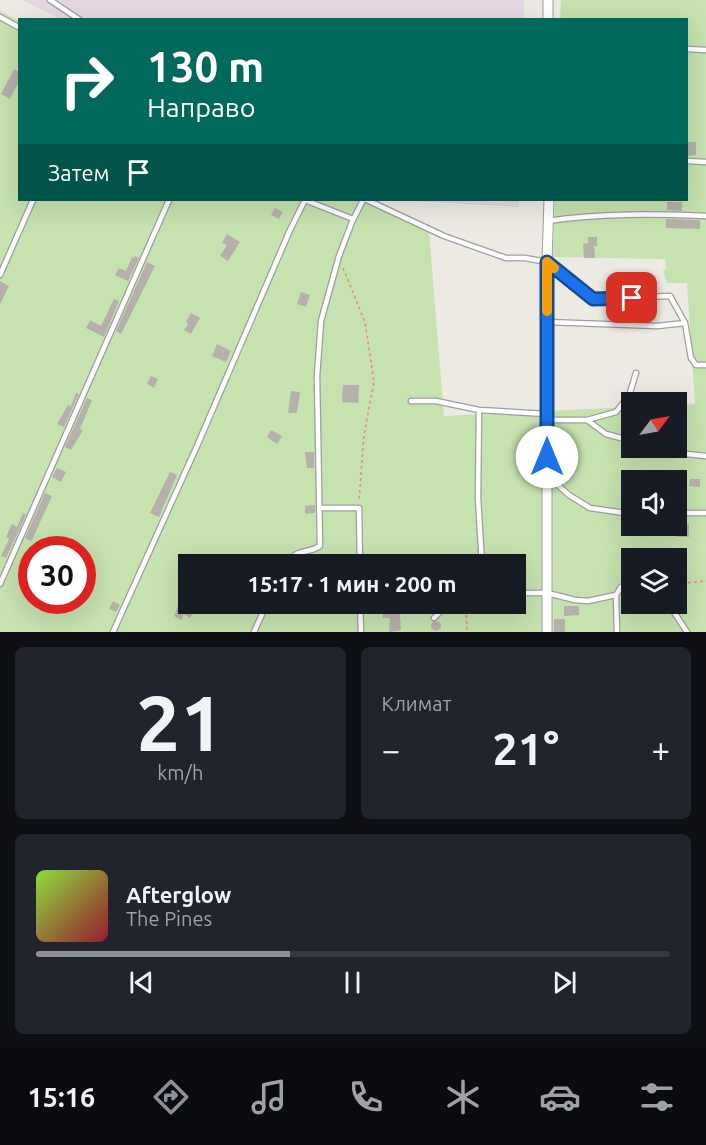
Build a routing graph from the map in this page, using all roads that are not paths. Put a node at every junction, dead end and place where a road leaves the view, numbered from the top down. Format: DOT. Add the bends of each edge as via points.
graph roads {
  1 [pos="50,0"];
  2 [pos="548,0"];
  3 [pos="0,17"];
  4 [pos="77,18"];
  5 [pos="548,18"];
  6 [pos="18,27"];
  7 [pos="688,49"];
  8 [pos="706,50"];
  9 [pos="688,161"];
  10 [pos="706,162"];
  11 [pos="33,201"];
  12 [pos="170,201"];
  13 [pos="304,201"];
  14 [pos="308,201"];
  15 [pos="364,201"];
  16 [pos="367,201"];
  17 [pos="549,201"];
  18 [pos="706,216"];
  19 [pos="354,219"];
  20 [pos="548,221"];
  21 [pos="547,262"];
  22 [pos="0,274"];
  23 [pos="547,322"];
  24 [pos="685,323"];
  25 [pos="706,365"];
  26 [pos="636,373"];
  27 [pos="411,401"];
  28 [pos="479,410"];
  29 [pos="547,417"];
  30 [pos="587,420"];
  31 [pos="621,438"];
  32 [pos="687,454"];
  33 [pos="706,456"];
  34 [pos="547,475"];
  35 [pos="321,508"];
  36 [pos="621,512"];
  37 [pos="687,513"];
  38 [pos="706,513"];
  39 [pos="296,554"];
  40 [pos="360,554"];
  41 [pos="481,554"];
  42 [pos="0,584"];
  43 [pos="621,587"];
  44 [pos="526,593"];
  45 [pos="547,593"];
  46 [pos="616,595"];
  47 [pos="262,614"];
  48 [pos="360,614"];
  49 [pos="438,614"];
  50 [pos="675,614"];
  51 [pos="434,618"];
  52 [pos="113,632"];
  53 [pos="254,632"];
  54 [pos="361,632"];
  55 [pos="547,632"];
  56 [pos="617,632"];
  57 [pos="687,632"];
  1 -- 4 [label="lane"];
  2 -- 5 [label="street"];
  3 -- 6 [label="lane"];
  7 -- 8 [label="lane"];
  9 -- 10 [label="lane"];
  11 -- 22 [label="lane"];
  12 -- 42 [label="lane"];
  13 -- 52 [label="lane"];
  14 -- 19 [label="lane"];
  15 -- 19 [label="lane"];
  16 -- 21 [label="lane" via="444,236 506,258"];
  17 -- 20 [label="street"];
  18 -- 20 [label="lane" via="592,215"];
  19 -- 35 [label="lane" via="324,308 318,351"];
  20 -- 21 [label="street"];
  21 -- 23 [label="street"];
  21 -- 24 [label="lane" via="593,299 670,296"];
  23 -- 24 [label="lane" via="657,326"];
  23 -- 29 [label="street"];
  24 -- 25 [label="lane" via="691,358 696,365"];
  26 -- 30 [label="lane" via="629,396 616,412"];
  27 -- 28 [label="lane" via="436,401"];
  28 -- 29 [label="lane"];
  28 -- 41 [label="lane"];
  29 -- 30 [label="lane"];
  29 -- 34 [label="street"];
  30 -- 31 [label="lane" via="606,434"];
  32 -- 33 [label="lane"];
  34 -- 36 [label="lane" via="590,508"];
  34 -- 45 [label="street"];
  35 -- 39 [label="lane" via="320,546"];
  35 -- 40 [label="lane" via="359,508"];
  37 -- 38 [label="lane"];
  43 -- 46 [label="lane"];
  44 -- 45 [label="lane"];
  45 -- 46 [label="lane" via="582,600"];
  45 -- 55 [label="street"];
  46 -- 56 [label="lane"];
  47 -- 53 [label="lane"];
  48 -- 54 [label="lane"];
  49 -- 51 [label="lane"];
  50 -- 57 [label="lane"];
}
